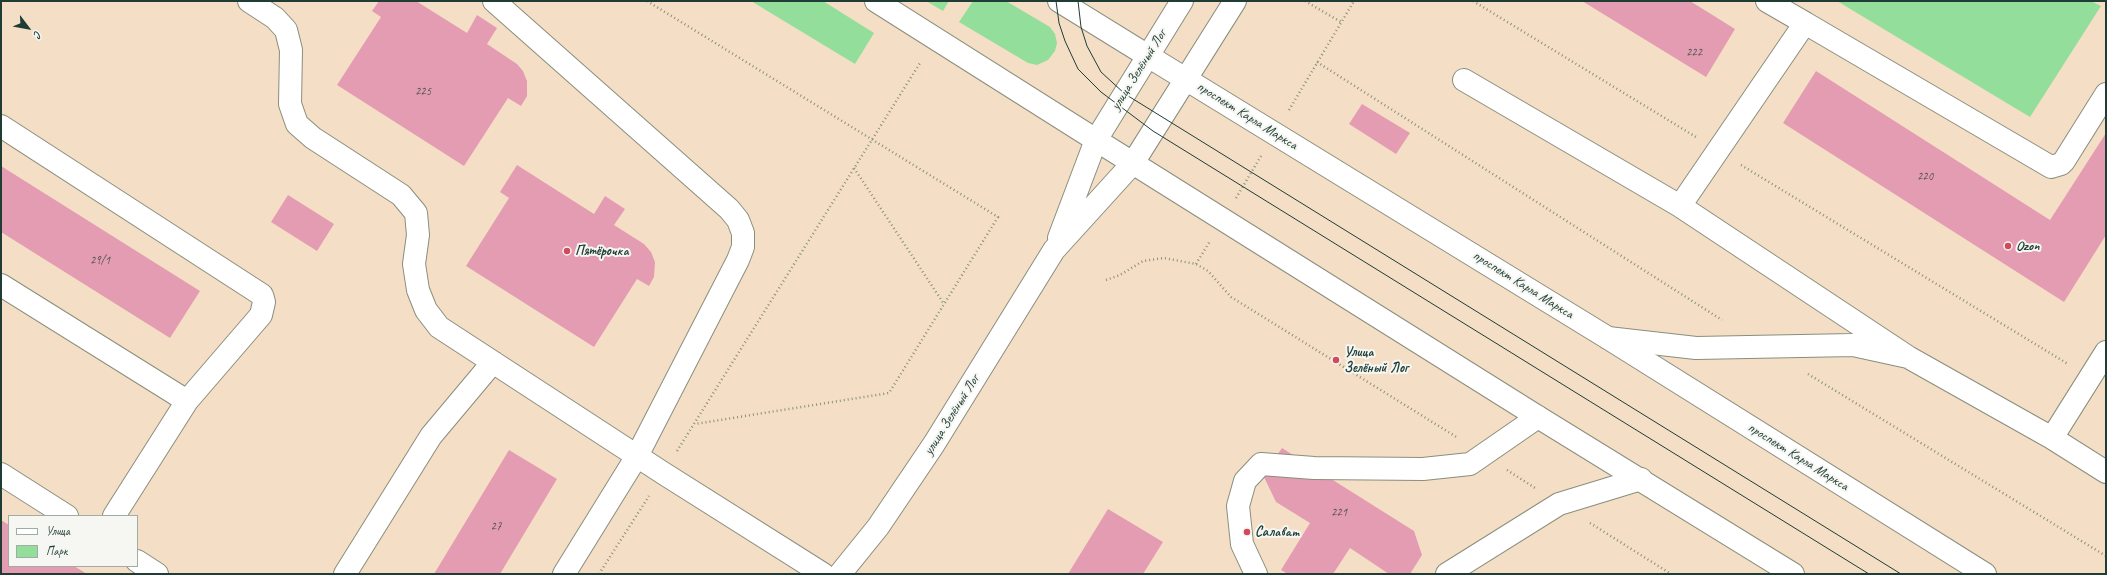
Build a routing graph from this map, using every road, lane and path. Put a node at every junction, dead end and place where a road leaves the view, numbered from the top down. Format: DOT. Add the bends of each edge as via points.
graph roads {
  1 [pos="249,1"];
  2 [pos="494,1"];
  3 [pos="647,1"];
  4 [pos="876,1"];
  5 [pos="1058,1"];
  6 [pos="1182,1"];
  7 [pos="1235,1"];
  8 [pos="1305,1"];
  9 [pos="1354,1"];
  10 [pos="1473,1"];
  11 [pos="1767,1"];
  12 [pos="1341,22"];
  13 [pos="1805,23"];
  14 [pos="1148,56"];
  15 [pos="1317,62"];
  16 [pos="920,64"];
  17 [pos="1186,79"];
  18 [pos="1464,80"];
  19 [pos="2106,94"];
  20 [pos="1,126"];
  21 [pos="1275,133"];
  22 [pos="872,139"];
  23 [pos="1096,140"];
  24 [pos="1718,151"];
  25 [pos="1133,163"];
  26 [pos="854,168"];
  27 [pos="1680,206"];
  28 [pos="1223,219"];
  29 [pos="1054,250"];
  30 [pos="1196,264"];
  31 [pos="1106,280"];
  32 [pos="1,285"];
  33 [pos="944,304"];
  34 [pos="1724,321"];
  35 [pos="1608,338"];
  36 [pos="2106,352"];
  37 [pos="1908,357"];
  38 [pos="493,362"];
  39 [pos="1804,372"];
  40 [pos="2090,378"];
  41 [pos="187,401"];
  42 [pos="1538,417"];
  43 [pos="695,424"];
  44 [pos="2052,438"];
  45 [pos="1484,455"];
  46 [pos="637,456"];
  47 [pos="2106,472"];
  48 [pos="663,473"];
  49 [pos="1,474"];
  50 [pos="1640,479"];
  51 [pos="65,515"];
  52 [pos="115,515"];
  53 [pos="2106,556"];
  54 [pos="138,562"];
  55 [pos="157,574"];
  56 [pos="345,574"];
  57 [pos="564,574"];
  58 [pos="599,574"];
  59 [pos="823,574"];
  60 [pos="840,574"];
  61 [pos="1256,574"];
  62 [pos="1447,574"];
  63 [pos="1793,574"];
  64 [pos="1985,574"];
  1 -- 38 [label="main road" via="275,18 286,30 291,50 290,104 297,124 401,195 416,213 418,235 414,264 418,290 426,310 439,327"];
  2 -- 46 [label="main road" via="730,209 743,233 743,247 738,260"];
  3 -- 22 [label="path"];
  4 -- 23 [label="main road"];
  5 -- 14 [label="main road, проспект Карла Маркса"];
  6 -- 14 [label="main road, улица Зелёный Лог"];
  7 -- 17 [label="main road"];
  8 -- 12 [label="path"];
  9 -- 12 [label="path"];
  10 -- 24 [label="path"];
  11 -- 13 [label="main road"];
  12 -- 15 [label="path"];
  13 -- 19 [label="main road" via="2051,167 2064,161"];
  13 -- 24 [label="main road"];
  14 -- 17 [label="main road, проспект Карла Маркса"];
  14 -- 23 [label="main road, улица Зелёный Лог"];
  15 -- 21 [label="path"];
  15 -- 34 [label="path"];
  16 -- 22 [label="path"];
  17 -- 21 [label="main road, проспект Карла Маркса"];
  17 -- 25 [label="main road"];
  18 -- 27 [label="main road"];
  20 -- 41 [label="main road" via="262,295 264,302 261,315"];
  21 -- 28 [label="path"];
  21 -- 35 [label="main road, проспект Карла Маркса"];
  22 -- 26 [label="path"];
  22 -- 33 [label="path" via="998,216"];
  23 -- 25 [label="main road"];
  23 -- 29 [label="main road, улица Зелёный Лог"];
  24 -- 27 [label="main road"];
  24 -- 40 [label="path"];
  25 -- 28 [label="main road"];
  25 -- 29 [label="main road"];
  26 -- 33 [label="path"];
  26 -- 43 [label="path"];
  27 -- 37 [label="main road"];
  28 -- 30 [label="path"];
  28 -- 42 [label="main road"];
  29 -- 60 [label="main road, улица Зелёный Лог" via="934,444 878,527"];
  30 -- 31 [label="path" via="1164,258 1143,261"];
  30 -- 45 [label="path" via="1208,271 1231,297"];
  32 -- 41 [label="main road"];
  33 -- 43 [label="path" via="889,392"];
  35 -- 37 [label="main road" via="1696,348 1853,345"];
  35 -- 64 [label="main road, проспект Карла Маркса"];
  36 -- 40 [label="main road"];
  37 -- 44 [label="main road"];
  38 -- 46 [label="main road"];
  38 -- 56 [label="main road" via="431,436"];
  39 -- 53 [label="path"];
  40 -- 44 [label="main road"];
  41 -- 52 [label="main road"];
  42 -- 45 [label="main road"];
  42 -- 50 [label="main road"];
  43 -- 48 [label="path"];
  44 -- 47 [label="main road"];
  45 -- 61 [label="main road" via="1470,464 1423,469 1314,468 1261,464 1245,481 1238,506 1242,544"];
  46 -- 48 [label="main road"];
  46 -- 57 [label="main road"];
  48 -- 58 [label="path"];
  48 -- 59 [label="main road"];
  49 -- 51 [label="main road"];
  50 -- 62 [label="main road" via="1559,504"];
  50 -- 63 [label="main road"];
  54 -- 55 [label="main road"];
}
